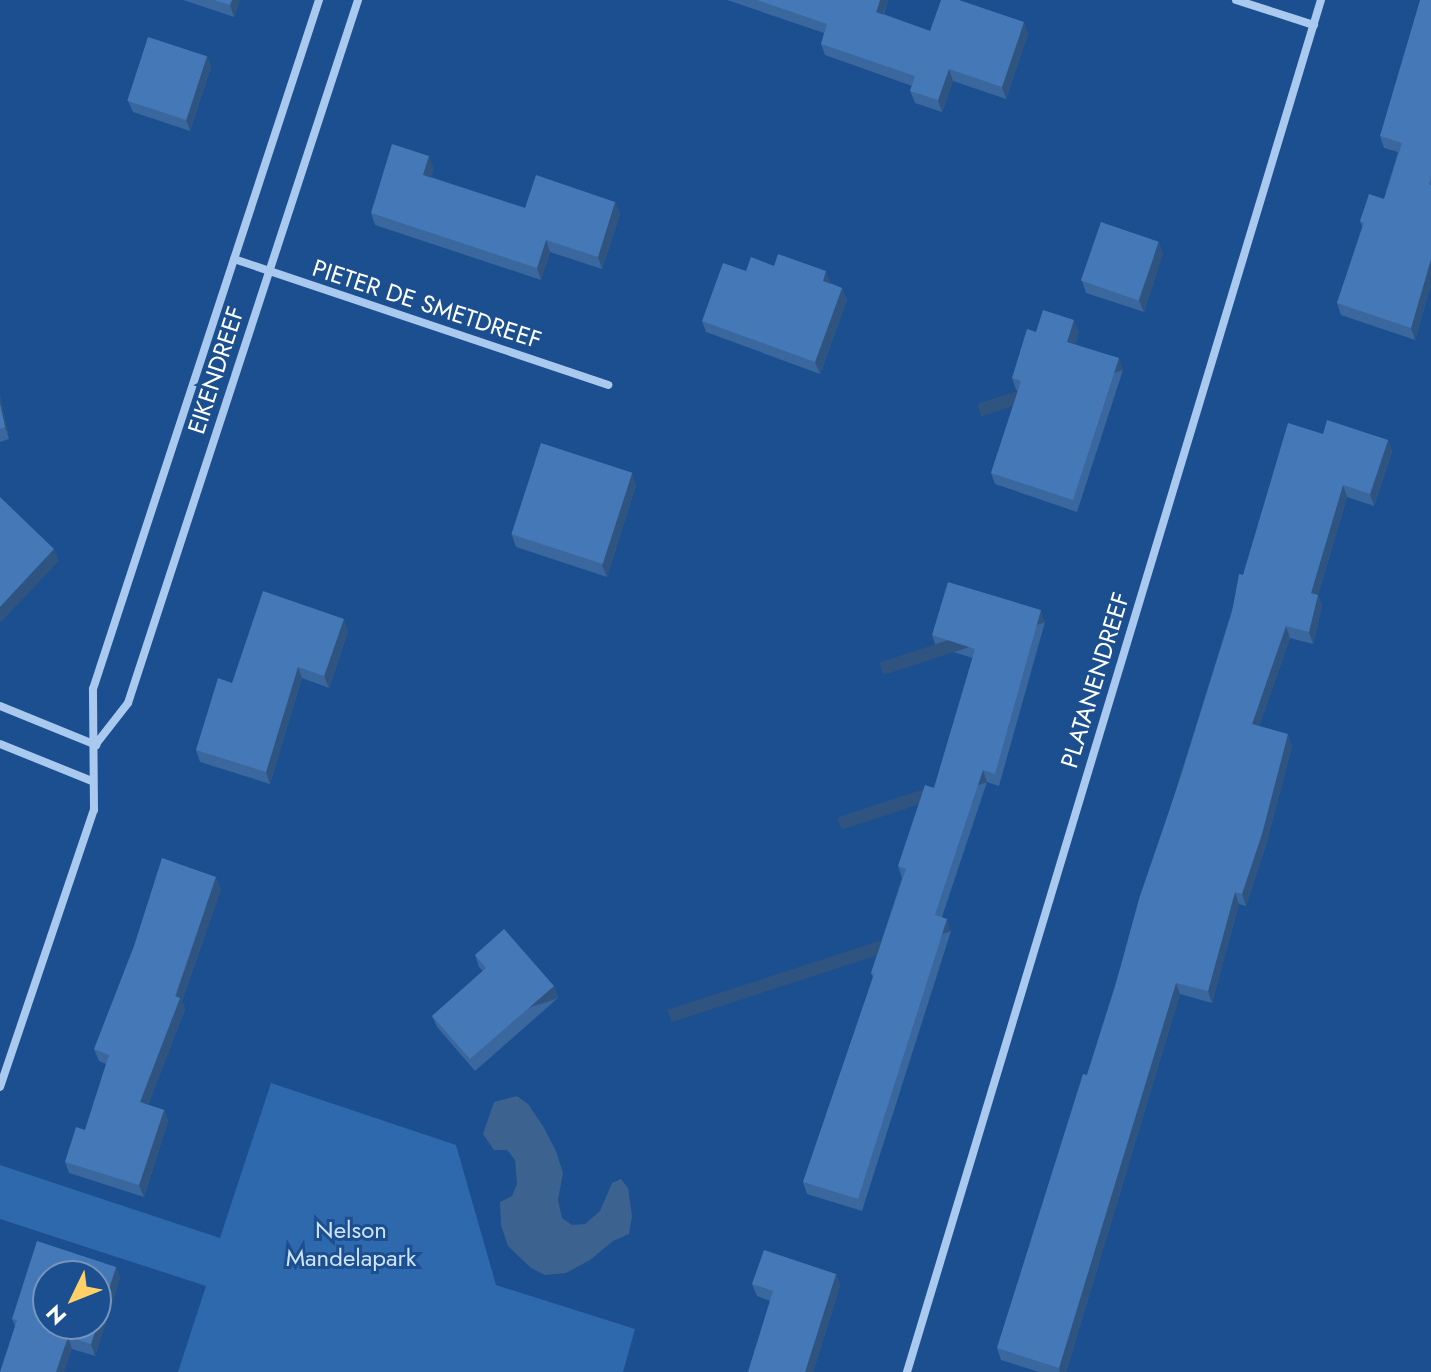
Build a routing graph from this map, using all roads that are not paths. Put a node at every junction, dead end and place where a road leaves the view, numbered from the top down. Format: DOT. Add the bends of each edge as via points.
graph roads {
  1 [pos="319,0"];
  2 [pos="358,0"];
  3 [pos="1236,0"];
  4 [pos="1321,0"];
  5 [pos="1314,25"];
  6 [pos="234,259"];
  7 [pos="268,273"];
  8 [pos="608,385"];
  9 [pos="0,706"];
  10 [pos="0,744"];
  11 [pos="96,745"];
  12 [pos="92,781"];
  13 [pos="0,1087"];
  14 [pos="907,1372"];
  1 -- 6 [label="street, EIKENDREEF"];
  2 -- 7 [label="street, EIKENDREEF"];
  3 -- 5 [label="street"];
  4 -- 5 [label="street, PLATANENDREEF"];
  5 -- 14 [label="street, PLATANENDREEF"];
  6 -- 7 [label="street, PIETER DE SMETDREEF"];
  6 -- 11 [label="street, EIKENDREEF" via="93,689"];
  7 -- 8 [label="street, PIETER DE SMETDREEF"];
  7 -- 11 [label="street, EIKENDREEF" via="128,703"];
  9 -- 11 [label="street"];
  10 -- 12 [label="street"];
  11 -- 12 [label="street, EIKENDREEF"];
  12 -- 13 [label="street, EIKENDREEF" via="94,810"];
}
